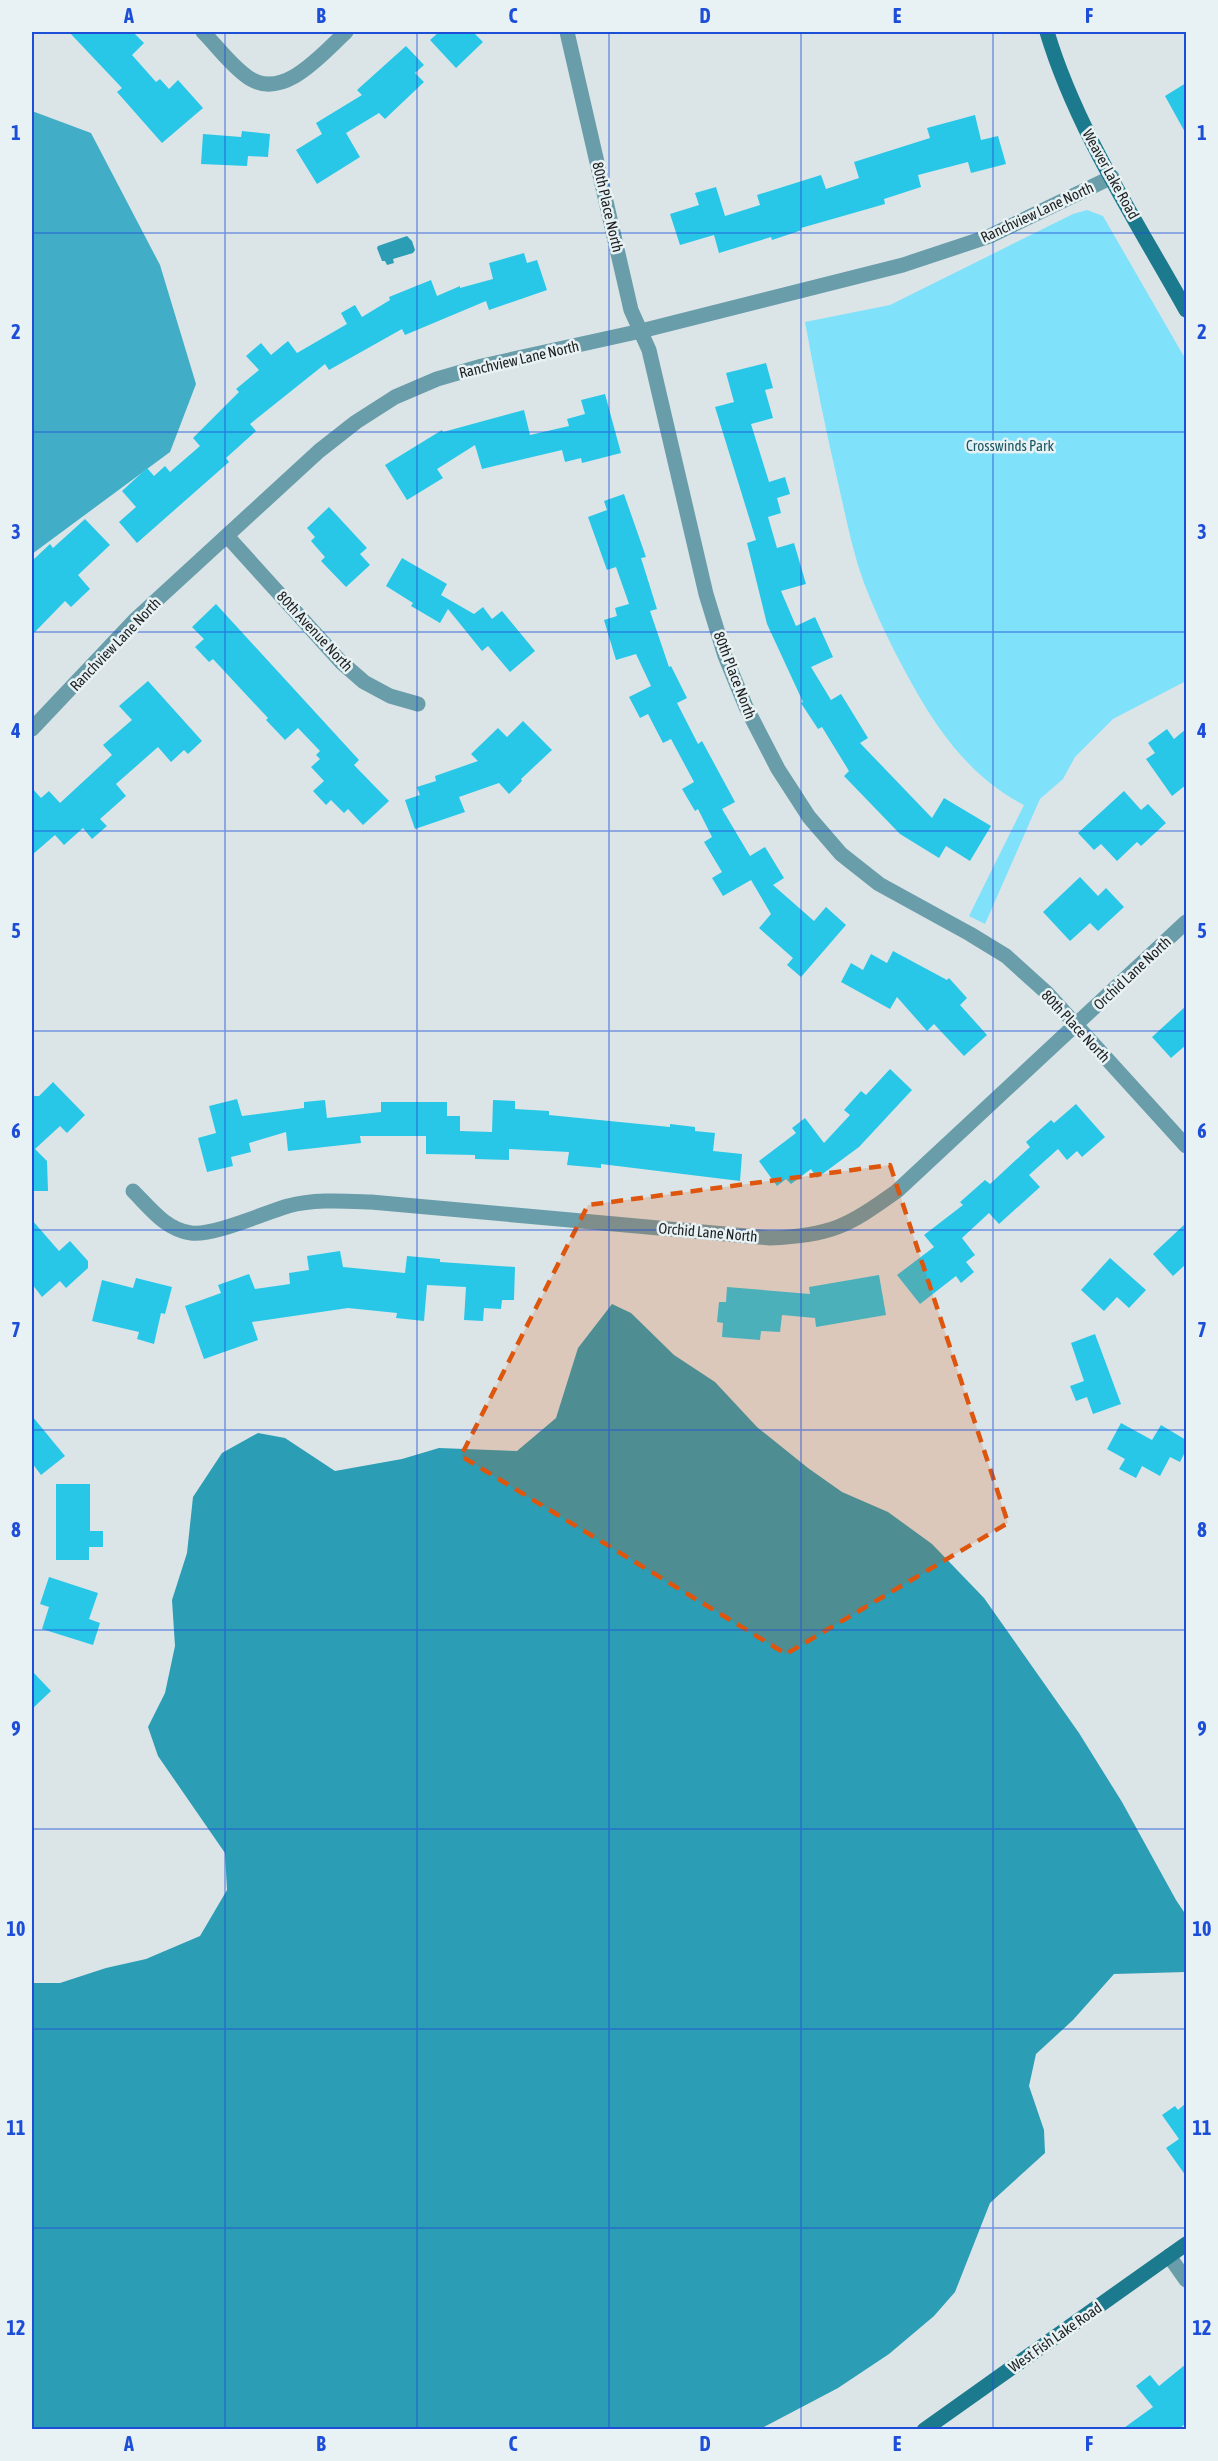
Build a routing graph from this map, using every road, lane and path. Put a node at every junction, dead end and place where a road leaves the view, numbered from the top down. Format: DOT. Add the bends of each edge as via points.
graph roads {
  1 [pos="203,32"];
  2 [pos="346,32"];
  3 [pos="567,32"];
  4 [pos="1047,32"];
  5 [pos="1112,177"];
  6 [pos="1186,310"];
  7 [pos="641,331"];
  8 [pos="227,536"];
  9 [pos="418,704"];
  10 [pos="32,729"];
  11 [pos="1186,922"];
  12 [pos="1075,1025"];
  13 [pos="1186,1146"];
  14 [pos="133,1191"];
  15 [pos="1186,2244"];
  16 [pos="1169,2256"];
  17 [pos="1186,2280"];
  18 [pos="924,2430"];
  1 -- 2 [label="street" via="251,80 269,84 288,81"];
  3 -- 7 [label="street, 80th Place North" via="631,310"];
  4 -- 5 [label="street, Weaver Lake Road" via="1083,122"];
  5 -- 6 [label="street, Weaver Lake Road"];
  5 -- 7 [label="street, Ranchview Lane North" via="990,236 903,265"];
  7 -- 8 [label="street, Ranchview Lane North" via="482,366 395,397 319,452"];
  7 -- 12 [label="street, 80th Place North" via="725,656 778,769 841,854 879,884 1006,956"];
  8 -- 9 [label="street, 80th Avenue North" via="341,662 364,682 390,696"];
  8 -- 10 [label="street, Ranchview Lane North" via="136,619"];
  11 -- 12 [label="street, Orchid Lane North"];
  12 -- 13 [label="street, 80th Place North"];
  12 -- 14 [label="street, Orchid Lane North" via="897,1191 844,1226 804,1237 770,1238 328,1201 292,1205 219,1229 192,1233 167,1226"];
  15 -- 16 [label="street, West Fish Lake Road"];
  16 -- 17 [label="street"];
  16 -- 18 [label="street, West Fish Lake Road"];
}
